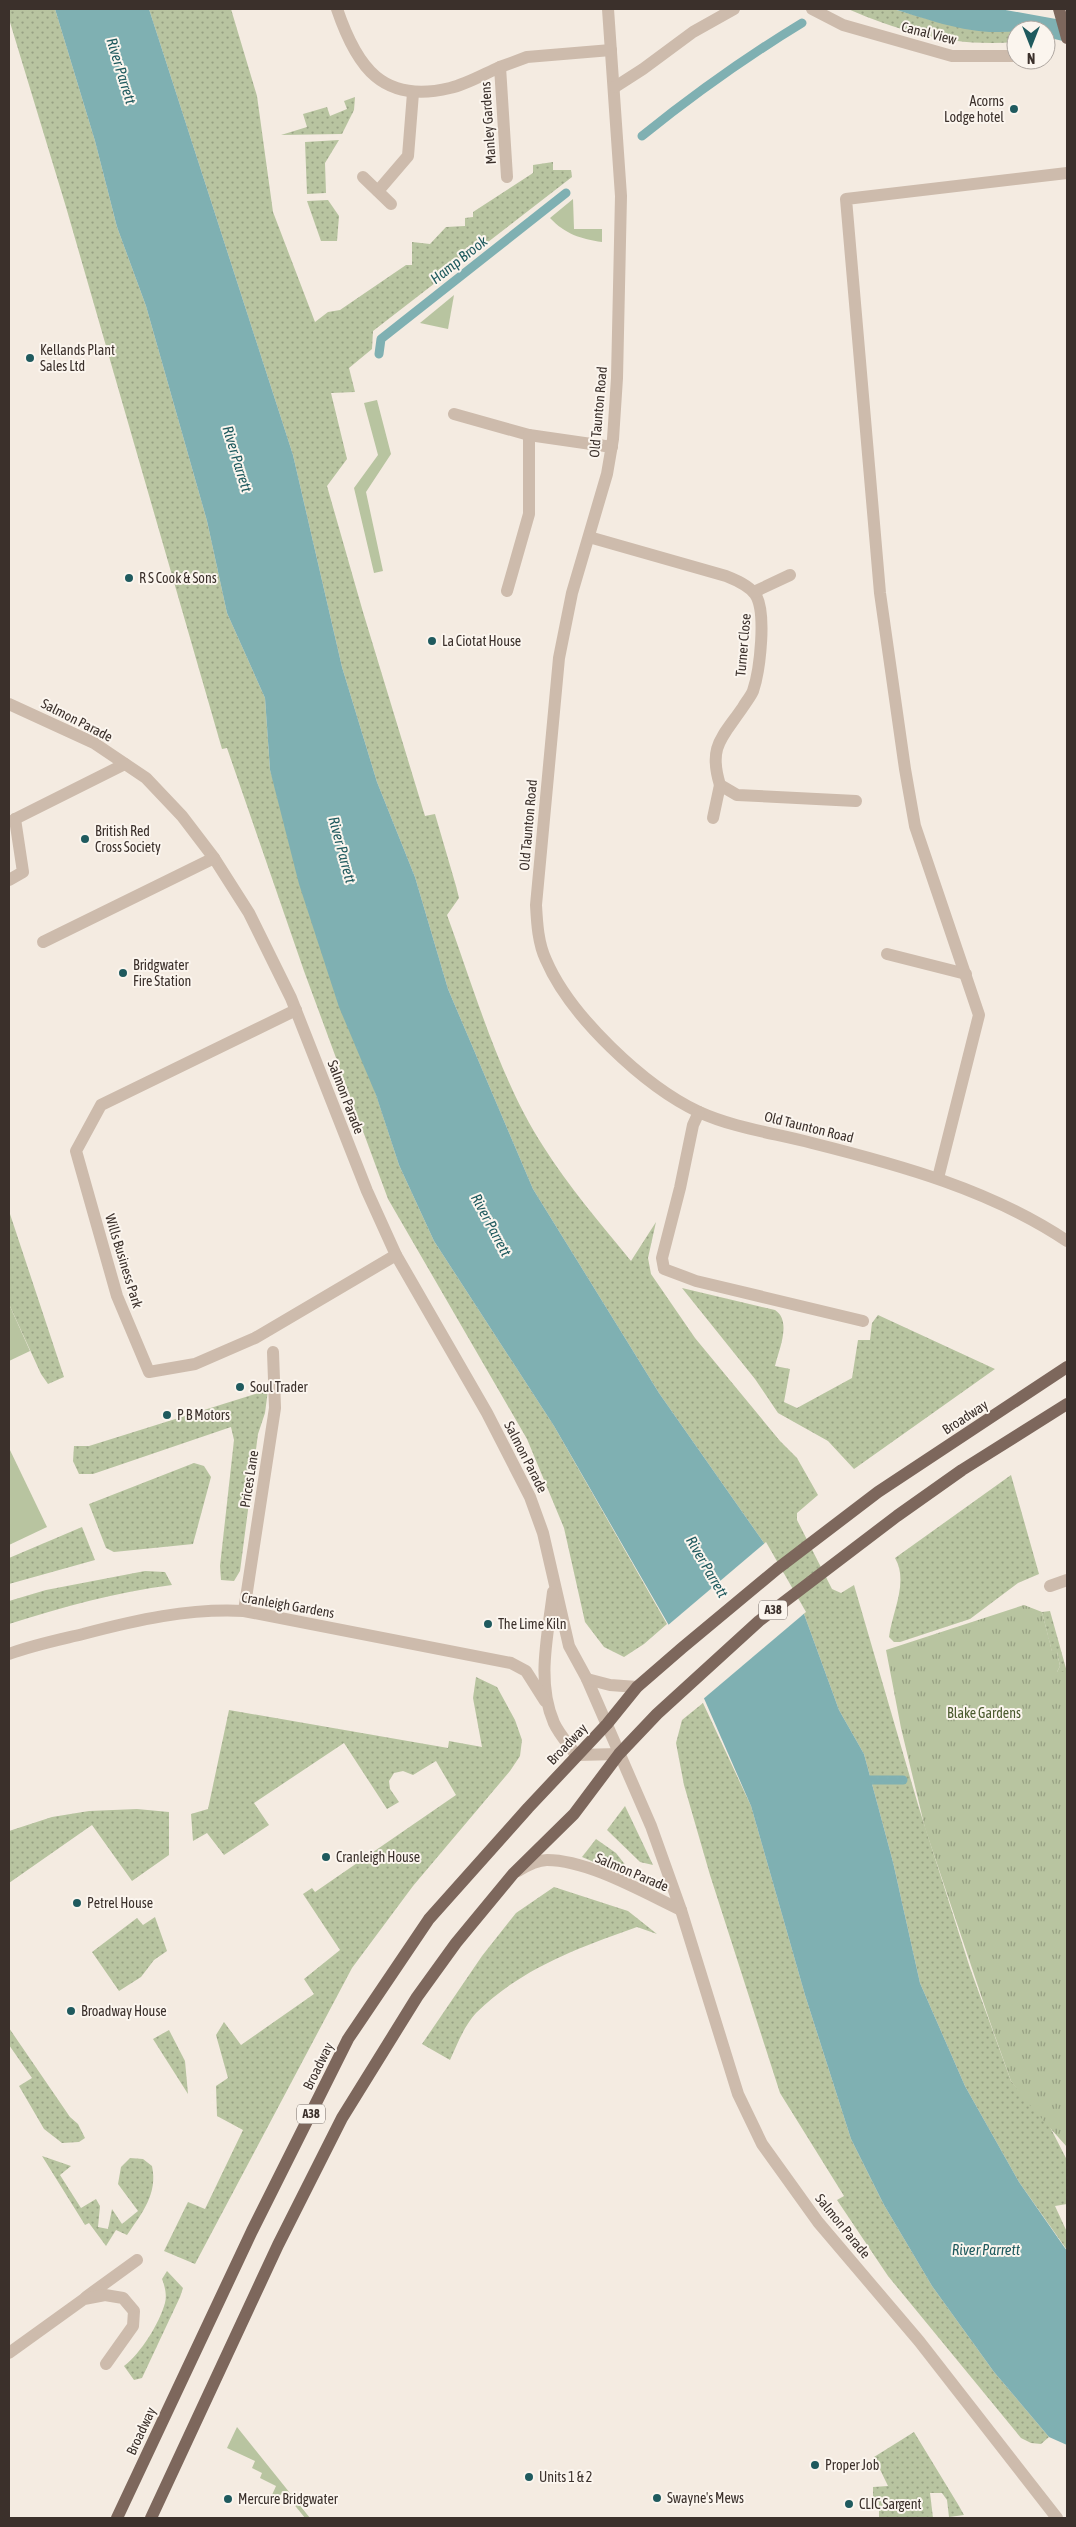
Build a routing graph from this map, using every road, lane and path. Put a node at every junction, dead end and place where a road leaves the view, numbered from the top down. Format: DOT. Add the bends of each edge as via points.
graph roads {
  1 [pos="337,9"];
  2 [pos="608,9"];
  3 [pos="734,9"];
  4 [pos="812,9"];
  5 [pos="1058,9"];
  6 [pos="1067,38"];
  7 [pos="611,50"];
  8 [pos="1006,56"];
  9 [pos="500,67"];
  10 [pos="615,87"];
  11 [pos="413,93"];
  12 [pos="1067,173"];
  13 [pos="507,176"];
  14 [pos="363,178"];
  15 [pos="378,191"];
  16 [pos="390,204"];
  17 [pos="454,414"];
  18 [pos="529,435"];
  19 [pos="612,447"];
  20 [pos="590,537"];
  21 [pos="790,575"];
  22 [pos="507,591"];
  23 [pos="754,592"];
  24 [pos="9,704"];
  25 [pos="125,764"];
  26 [pos="720,785"];
  27 [pos="856,802"];
  28 [pos="12,818"];
  29 [pos="713,818"];
  30 [pos="214,858"];
  31 [pos="9,880"];
  32 [pos="43,942"];
  33 [pos="887,954"];
  34 [pos="966,974"];
  35 [pos="296,1010"];
  36 [pos="699,1112"];
  37 [pos="938,1178"];
  38 [pos="1067,1241"];
  39 [pos="396,1255"];
  40 [pos="863,1321"];
  41 [pos="273,1352"];
  42 [pos="1067,1367"];
  43 [pos="1067,1404"];
  44 [pos="1067,1580"];
  45 [pos="554,1584"];
  46 [pos="1050,1586"];
  47 [pos="244,1611"];
  48 [pos="9,1654"];
  49 [pos="587,1678"];
  50 [pos="637,1687"];
  51 [pos="546,1701"];
  52 [pos="607,1724"];
  53 [pos="619,1754"];
  54 [pos="576,1755"];
  55 [pos="513,1874"];
  56 [pos="681,1910"];
  57 [pos="137,2260"];
  58 [pos="84,2299"];
  59 [pos="9,2353"];
  60 [pos="106,2364"];
  61 [pos="117,2518"];
  62 [pos="151,2518"];
  63 [pos="1058,2518"];
  1 -- 11 [label="street, Manley Gardens" via="369,71 389,87"];
  2 -- 7 [label="street, Old Taunton Road"];
  3 -- 10 [label="street" via="693,32"];
  4 -- 8 [label="street, Canal View" via="843,25 952,56"];
  5 -- 6 [label="main road"];
  7 -- 9 [label="street, Manley Gardens" via="527,57"];
  7 -- 10 [label="street, Old Taunton Road"];
  9 -- 11 [label="street, Manley Gardens" via="451,88"];
  9 -- 13 [label="street, Manley Gardens"];
  10 -- 19 [label="street, Old Taunton Road" via="621,196 617,378"];
  11 -- 15 [label="street" via="408,156"];
  12 -- 34 [label="street" via="846,199 880,593 905,770 915,826"];
  14 -- 15 [label="street"];
  15 -- 16 [label="street"];
  17 -- 18 [label="street"];
  18 -- 19 [label="street"];
  18 -- 22 [label="street" via="529,514"];
  19 -- 20 [label="street, Old Taunton Road"];
  20 -- 23 [label="street" via="726,576"];
  20 -- 36 [label="street, Old Taunton Road" via="572,593 559,658 536,905 538,932 545,959 576,1010 607,1044 648,1078"];
  21 -- 23 [label="street"];
  23 -- 26 [label="street, Turner Close" via="761,606 758,668 753,692 717,745 714,757"];
  24 -- 25 [label="street, Salmon Parade" via="94,743"];
  25 -- 28 [label="street"];
  25 -- 30 [label="street, Salmon Parade" via="146,778 182,816"];
  26 -- 27 [label="street" via="737,795"];
  26 -- 29 [label="street"];
  28 -- 31 [label="street" via="23,872"];
  30 -- 32 [label="street"];
  30 -- 35 [label="street, Salmon Parade" via="249,913"];
  33 -- 34 [label="street"];
  34 -- 37 [label="street" via="979,1015"];
  35 -- 39 [label="street, Salmon Parade" via="367,1191"];
  35 -- 39 [label="street, Wills Business Park" via="101,1105 76,1151 117,1296 149,1372 195,1364 255,1338"];
  36 -- 37 [label="street, Old Taunton Road"];
  36 -- 40 [label="street" via="693,1125 664,1248 664,1269 696,1281"];
  37 -- 38 [label="street, Old Taunton Road" via="994,1201"];
  39 -- 45 [label="street, Salmon Parade" via="487,1413 530,1497 543,1533"];
  41 -- 47 [label="street, Prices Lane" via="275,1408"];
  42 -- 50 [label="main road, Broadway / A38" via="878,1492 777,1569"];
  43 -- 53 [label="main road, A38" via="962,1470 759,1621 657,1714"];
  44 -- 46 [label="street"];
  45 -- 49 [label="street, Salmon Parade" via="569,1646"];
  45 -- 51 [label="street, Salmon Parade" via="544,1670"];
  47 -- 48 [label="street, Cranleigh Gardens" via="212,1610 166,1615"];
  47 -- 51 [label="street, Cranleigh Gardens" via="511,1663 526,1671"];
  49 -- 50 [label="street" via="610,1685"];
  49 -- 52 [label="street, Salmon Parade"];
  50 -- 52 [label="main road, Broadway / A38"];
  51 -- 54 [label="street, Salmon Parade" via="554,1725"];
  52 -- 53 [label="street, Salmon Parade"];
  52 -- 54 [label="main road, Broadway / A38"];
  53 -- 54 [label="street"];
  53 -- 55 [label="main road, A38" via="574,1814"];
  53 -- 56 [label="street, Salmon Parade" via="651,1826"];
  54 -- 61 [label="main road, Broadway / A38" via="429,1919 348,2039 252,2231"];
  55 -- 56 [label="street, Salmon Parade" via="527,1865 545,1860 564,1862 608,1876"];
  55 -- 62 [label="main road, A38" via="456,1943 417,1998 342,2118 278,2246"];
  56 -- 63 [label="street, Salmon Parade" via="738,2094 762,2144 818,2222 918,2341"];
  57 -- 58 [label="street"];
  58 -- 59 [label="street"];
  58 -- 60 [label="street" via="105,2295 123,2298 134,2311 133,2326"];
}
